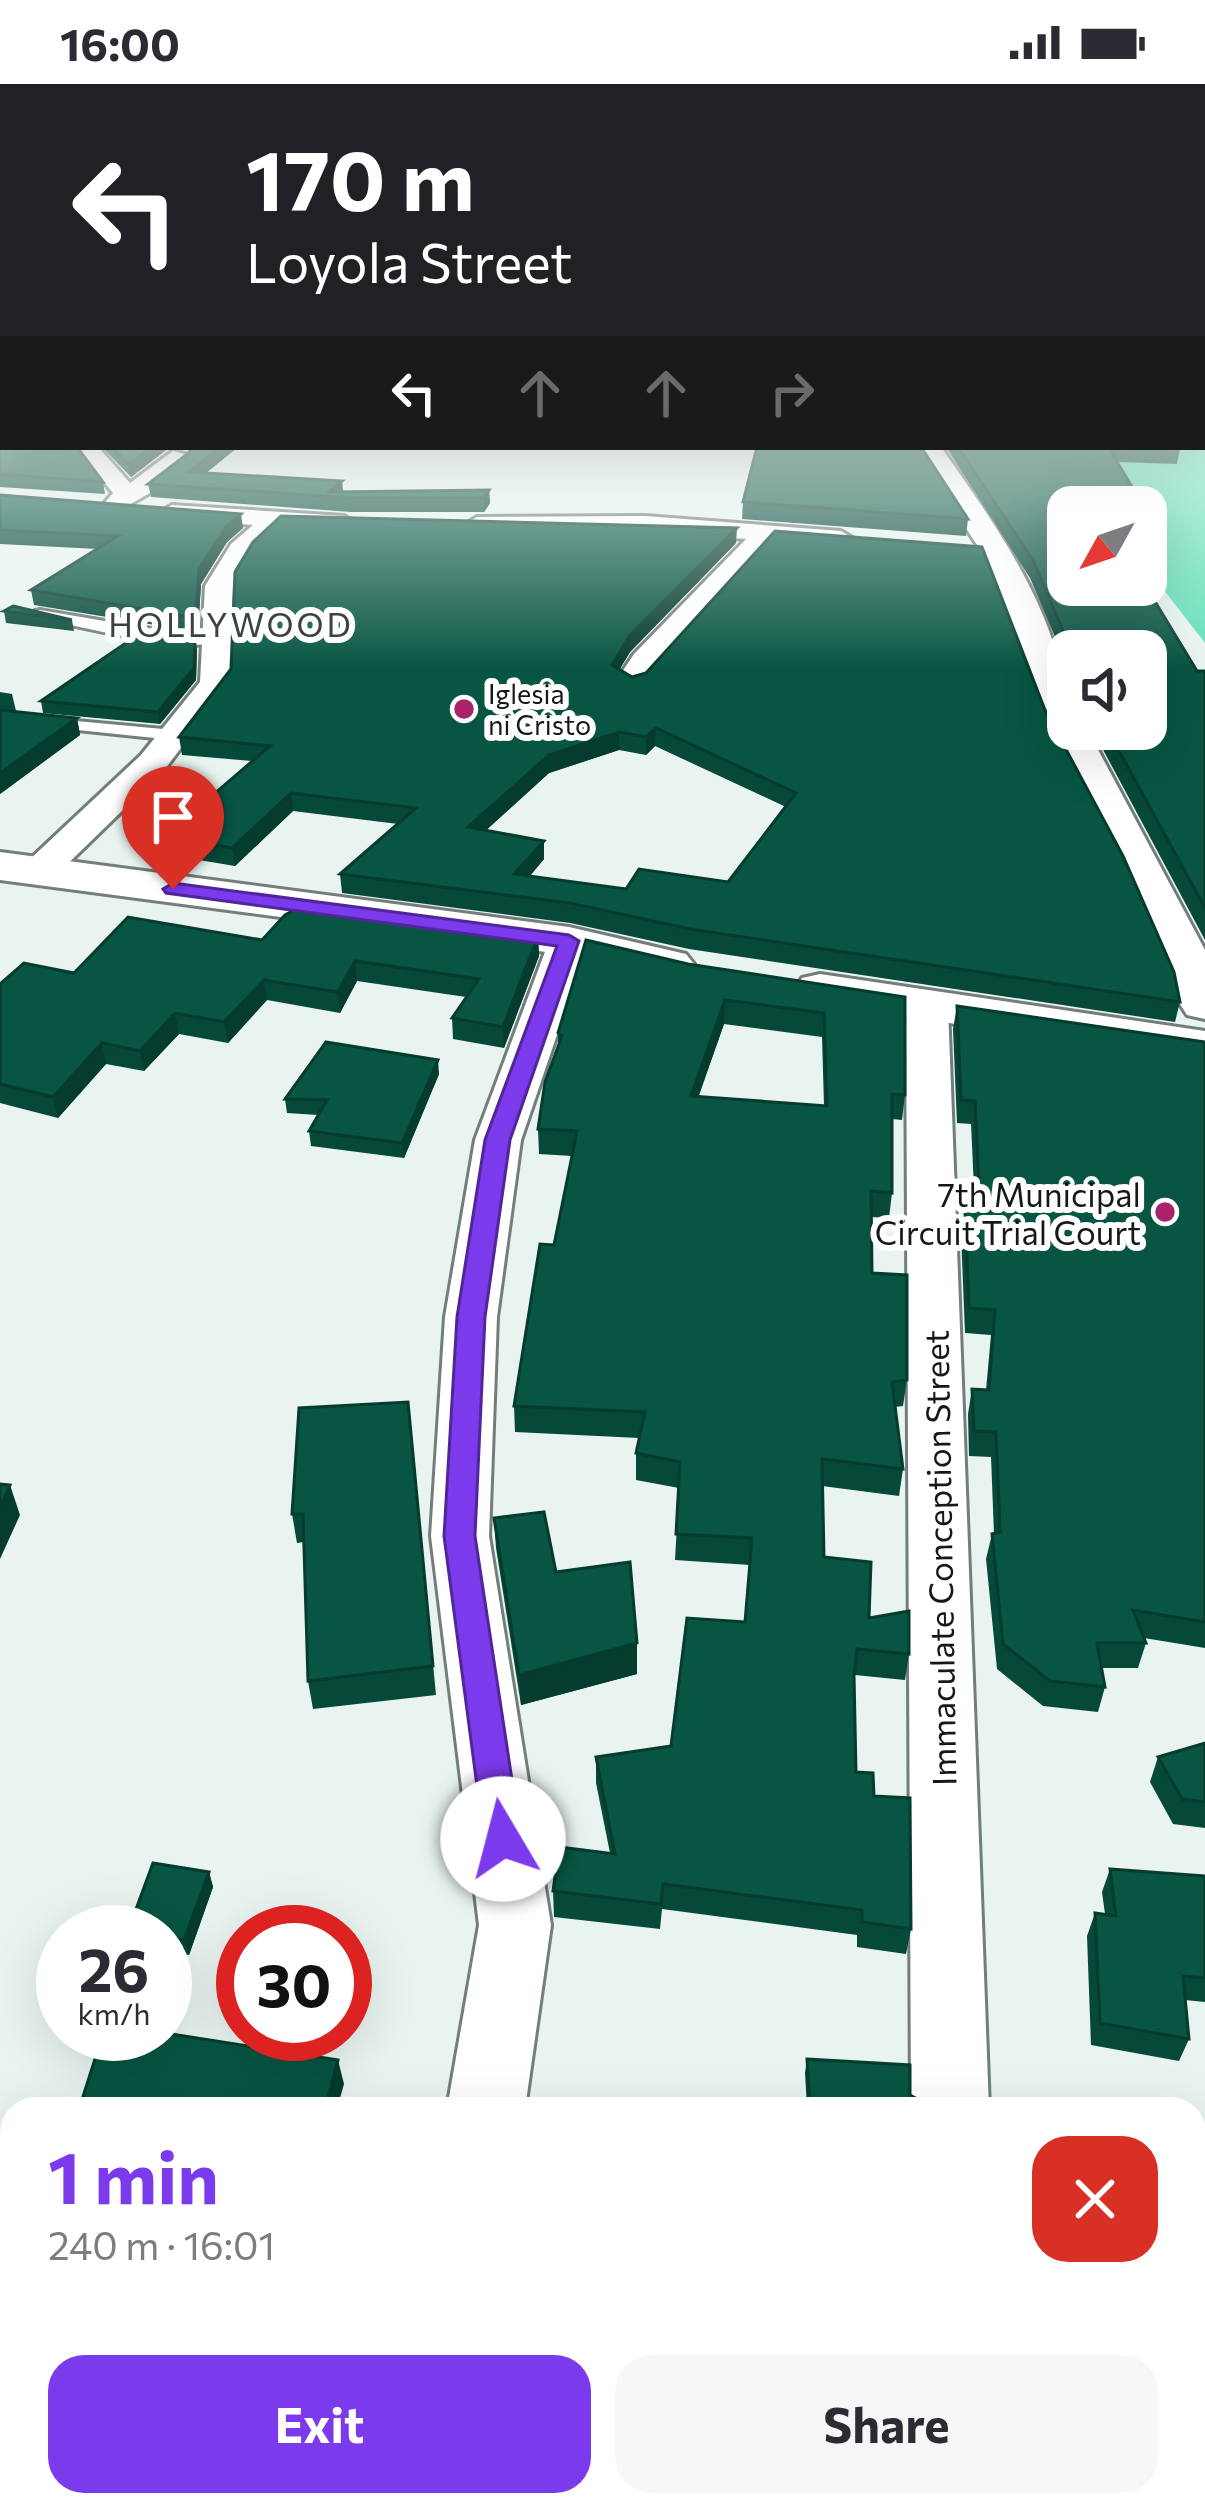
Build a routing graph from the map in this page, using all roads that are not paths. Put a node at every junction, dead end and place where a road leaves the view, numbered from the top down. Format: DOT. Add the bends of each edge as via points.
graph roads {
  1 [pos="87,450"];
  2 [pos="929,450"];
  3 [pos="181,455"];
  4 [pos="110,502"];
  5 [pos="273,520"];
  6 [pos="374,525"];
  7 [pos="445,526"];
  8 [pos="765,534"];
  9 [pos="858,541"];
  10 [pos="951,548"];
  11 [pos="998,551"];
  12 [pos="24,612"];
  13 [pos="215,640"];
  14 [pos="631,681"];
  15 [pos="0,718"];
  16 [pos="174,735"];
  17 [pos="19,868"];
  18 [pos="569,941"];
  19 [pos="710,971"];
  20 [pos="775,982"];
  21 [pos="1205,1004"];
  22 [pos="927,1006"];
  23 [pos="1205,1047"];
  24 [pos="488,2097"];
  25 [pos="950,2097"];
  1 -- 4 [label="street"];
  2 -- 11 [label="street"];
  3 -- 4 [label="street" via="147,485"];
  4 -- 5 [label="street"];
  5 -- 6 [label="street"];
  5 -- 13 [label="street" via="240,550 219,586"];
  7 -- 8 [label="street" via="646,524"];
  8 -- 9 [label="street"];
  8 -- 14 [label="street"];
  10 -- 11 [label="street"];
  11 -- 21 [label="street" via="1066,726"];
  12 -- 13 [label="lane"];
  13 -- 16 [label="street" via="215,682"];
  15 -- 16 [label="lane"];
  16 -- 17 [label="street"];
  17 -- 18 [label="street"];
  18 -- 19 [label="street"];
  18 -- 24 [label="street" via="497,1140 471,1317 460,1536 515,1925"];
  20 -- 22 [label="street"];
  22 -- 23 [label="street"];
  22 -- 25 [label="street, Immaculate Conception Street"];
}
